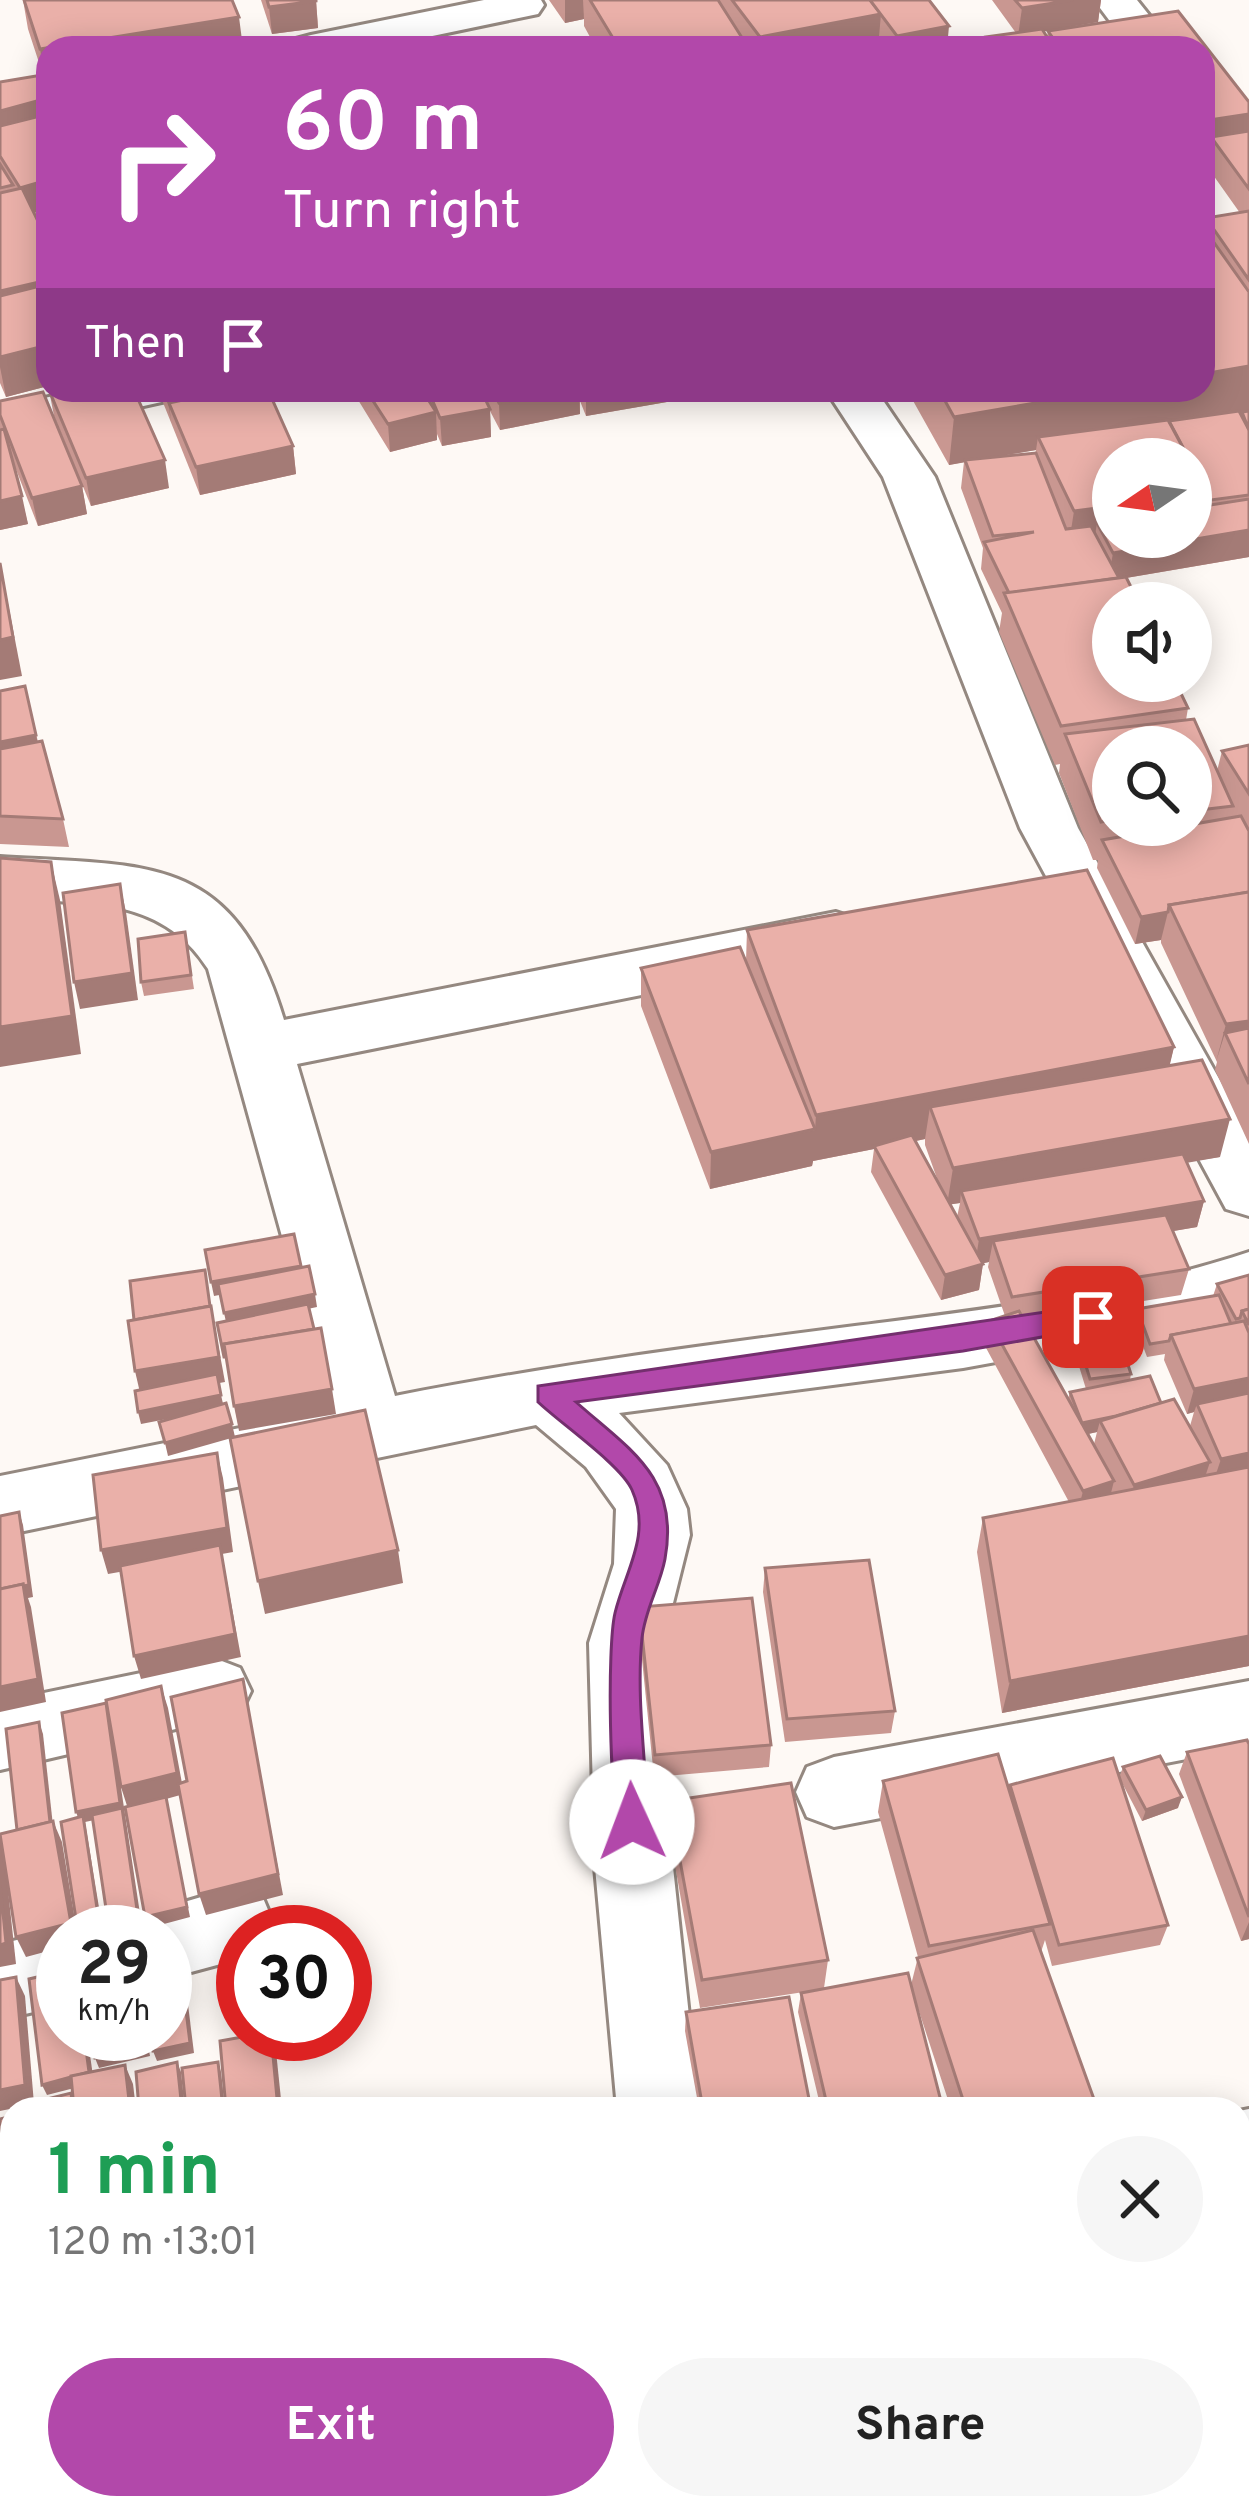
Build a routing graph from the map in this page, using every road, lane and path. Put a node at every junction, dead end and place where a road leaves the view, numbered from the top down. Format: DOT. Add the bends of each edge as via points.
graph roads {
  1 [pos="1115,0"];
  2 [pos="530,13"];
  3 [pos="386,36"];
  4 [pos="1145,36"];
  5 [pos="94,402"];
  6 [pos="859,402"];
  7 [pos="0,423"];
  8 [pos="0,878"];
  9 [pos="893,923"];
  10 [pos="261,1048"];
  11 [pos="1249,1191"];
  12 [pos="1249,1280"];
  13 [pos="548,1394"];
  14 [pos="369,1426"];
  15 [pos="0,1506"];
  16 [pos="214,1691"];
  17 [pos="1249,1714"];
  18 [pos="0,1736"];
  19 [pos="834,1792"];
  20 [pos="36,1973"];
  21 [pos="0,1982"];
  22 [pos="657,2097"];
  1 -- 4 [label="street"];
  2 -- 3 [label="street"];
  5 -- 7 [label="street"];
  6 -- 11 [label="street" via="909,477 1049,828 1057,891"];
  8 -- 10 [label="street" via="105,884 166,897 208,922 237,965"];
  9 -- 10 [label="street"];
  10 -- 14 [label="street"];
  12 -- 13 [label="street" via="1198,1298 963,1340"];
  13 -- 14 [label="street"];
  13 -- 22 [label="street" via="643,1479 654,1517 626,1643 634,1867"];
  14 -- 15 [label="street"];
  16 -- 18 [label="street"];
  17 -- 19 [label="street"];
  20 -- 21 [label="street"];
}
